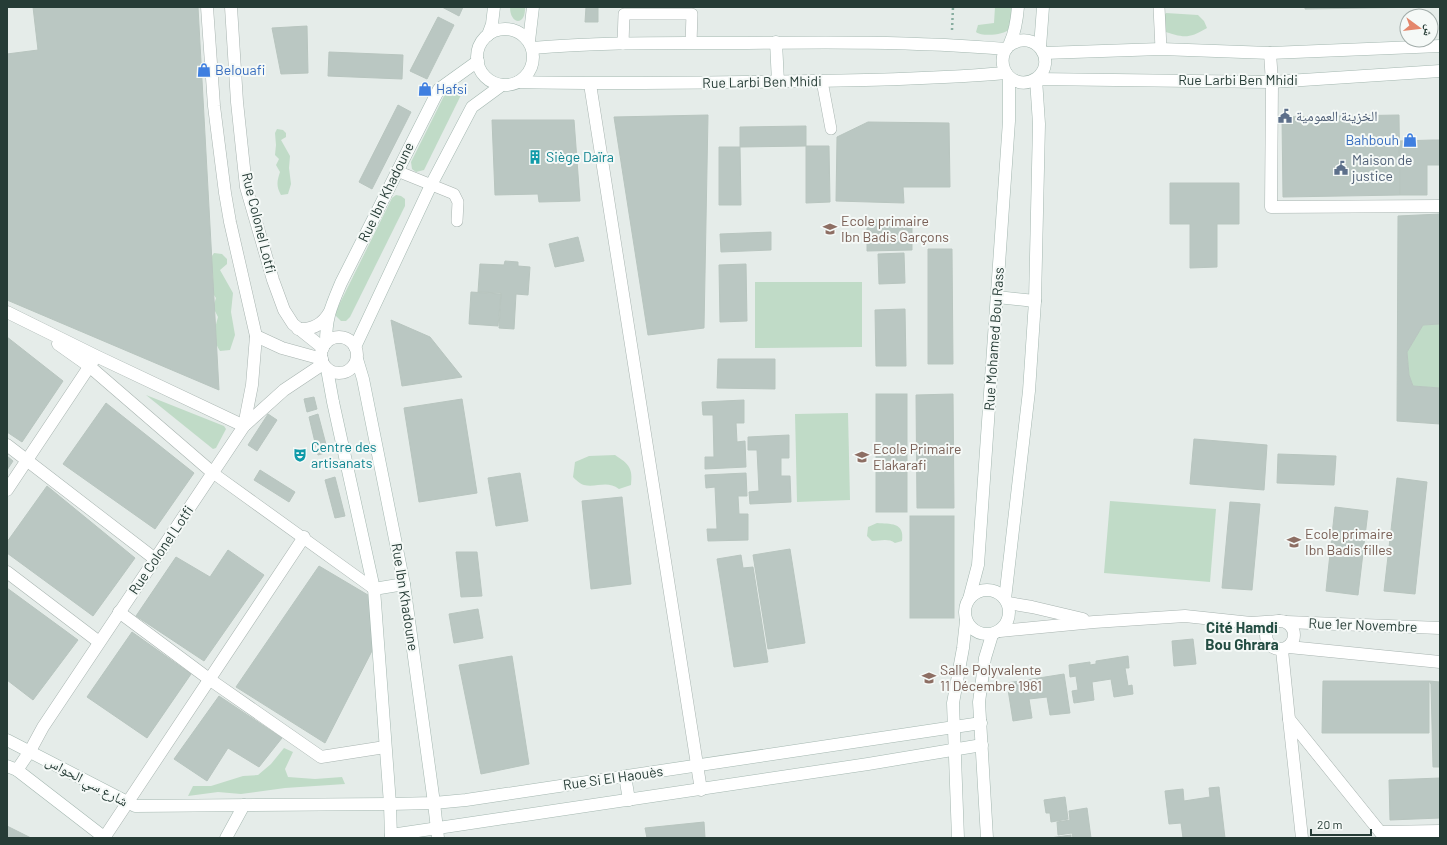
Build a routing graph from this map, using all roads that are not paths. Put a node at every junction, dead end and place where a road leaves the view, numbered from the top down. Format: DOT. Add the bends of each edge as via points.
graph roads {
  1 [pos="207,7"];
  2 [pos="231,7"];
  3 [pos="494,7"];
  4 [pos="533,7"];
  5 [pos="1018,7"];
  6 [pos="1043,7"];
  7 [pos="1162,7"];
  8 [pos="488,35"];
  9 [pos="776,42"];
  10 [pos="691,43"];
  11 [pos="530,44"];
  12 [pos="623,44"];
  13 [pos="1440,46"];
  14 [pos="1008,47"];
  15 [pos="1161,49"];
  16 [pos="1042,50"];
  17 [pos="1270,53"];
  18 [pos="478,61"];
  19 [pos="1440,71"];
  20 [pos="1008,75"];
  21 [pos="1036,79"];
  22 [pos="822,81"];
  23 [pos="518,82"];
  24 [pos="778,82"];
  25 [pos="1272,82"];
  26 [pos="590,84"];
  27 [pos="502,85"];
  28 [pos="832,128"];
  29 [pos="397,171"];
  30 [pos="431,185"];
  31 [pos="1440,206"];
  32 [pos="457,221"];
  33 [pos="997,297"];
  34 [pos="1035,301"];
  35 [pos="7,312"];
  36 [pos="329,313"];
  37 [pos="298,329"];
  38 [pos="256,336"];
  39 [pos="356,347"];
  40 [pos="324,356"];
  41 [pos="357,359"];
  42 [pos="92,361"];
  43 [pos="244,426"];
  44 [pos="7,445"];
  45 [pos="27,460"];
  46 [pos="212,473"];
  47 [pos="7,490"];
  48 [pos="304,537"];
  49 [pos="154,559"];
  50 [pos="7,572"];
  51 [pos="404,584"];
  52 [pos="374,589"];
  53 [pos="969,599"];
  54 [pos="1006,601"];
  55 [pos="119,612"];
  56 [pos="966,621"];
  57 [pos="1283,621"];
  58 [pos="1094,622"];
  59 [pos="1251,623"];
  60 [pos="1440,628"];
  61 [pos="996,633"];
  62 [pos="99,642"];
  63 [pos="1269,644"];
  64 [pos="1286,648"];
  65 [pos="1440,662"];
  66 [pos="209,679"];
  67 [pos="1290,719"];
  68 [pos="981,723"];
  69 [pos="954,727"];
  70 [pos="7,740"];
  71 [pos="982,745"];
  72 [pos="385,746"];
  73 [pos="955,750"];
  74 [pos="30,751"];
  75 [pos="696,766"];
  76 [pos="12,768"];
  77 [pos="624,776"];
  78 [pos="701,790"];
  79 [pos="629,800"];
  80 [pos="127,802"];
  81 [pos="434,803"];
  82 [pos="390,804"];
  83 [pos="244,805"];
  84 [pos="1440,831"];
  85 [pos="437,833"];
  86 [pos="1383,835"];
  87 [pos="391,836"];
  88 [pos="104,838"];
  89 [pos="226,838"];
  90 [pos="958,838"];
  91 [pos="987,838"];
  92 [pos="1302,838"];
  1 -- 38 [label="street, Rue Colonel Lotfi" via="214,106 230,222"];
  2 -- 37 [label="street, Rue Colonel Lotfi" via="236,102 246,187 273,280 284,310"];
  3 -- 8 [label="street"];
  4 -- 11 [label="street"];
  5 -- 14 [label="street"];
  6 -- 16 [label="street"];
  7 -- 15 [label="lane"];
  8 -- 11 [label="street" via="496,30 514,30 522,34"];
  8 -- 18 [label="street" via="481,42"];
  9 -- 10 [label="street"];
  9 -- 14 [label="street" via="885,42"];
  9 -- 24 [label="street"];
  10 -- 12 [label="street"];
  10 -- 12 [label="lane" via="692,14 624,14"];
  11 -- 12 [label="street"];
  11 -- 23 [label="street" via="534,56 530,71"];
  13 -- 17 [label="street, Rue Larbi Ben Mhidi"];
  14 -- 16 [label="street" via="1014,42 1025,40 1036,43"];
  14 -- 20 [label="street" via="1002,58"];
  15 -- 16 [label="street, Rue Larbi Ben Mhidi"];
  15 -- 17 [label="street, Rue Larbi Ben Mhidi"];
  16 -- 21 [label="street" via="1044,67"];
  17 -- 25 [label="street"];
  18 -- 27 [label="street" via="483,74"];
  18 -- 29 [label="street, Rue Ibn Khadoune" via="438,89"];
  19 -- 25 [label="street, Rue Larbi Ben Mhidi"];
  20 -- 21 [label="street" via="1022,83"];
  20 -- 22 [label="street, Rue Larbi Ben Mhidi"];
  20 -- 33 [label="street, Rue Mohamed Bou Rass" via="1009,122"];
  21 -- 25 [label="street, Rue Larbi Ben Mhidi"];
  21 -- 34 [label="street" via="1039,124"];
  22 -- 24 [label="street, Rue Larbi Ben Mhidi"];
  22 -- 28 [label="lane"];
  23 -- 26 [label="street, Rue Larbi Ben Mhidi"];
  23 -- 27 [label="street"];
  24 -- 26 [label="street, Rue Larbi Ben Mhidi"];
  25 -- 31 [label="street" via="1271,207"];
  26 -- 75 [label="street"];
  27 -- 30 [label="street" via="472,107"];
  29 -- 30 [label="lane"];
  29 -- 36 [label="street, Rue Ibn Khadoune" via="341,283"];
  30 -- 32 [label="lane" via="456,197"];
  30 -- 39 [label="street"];
  33 -- 34 [label="street"];
  33 -- 53 [label="street, Rue Mohamed Bou Rass" via="978,565"];
  34 -- 54 [label="street" via="1029,391"];
  35 -- 42 [label="street"];
  36 -- 37 [label="street" via="320,325"];
  36 -- 40 [label="street, Rue Ibn Khadoune"];
  37 -- 40 [label="street, Rue Colonel Lotfi"];
  38 -- 40 [label="street" via="282,348"];
  38 -- 43 [label="street, Rue Colonel Lotfi" via="252,385"];
  39 -- 40 [label="street" via="342,337 331,339"];
  39 -- 41 [label="street"];
  40 -- 41 [label="street" via="333,372 339,373 355,365"];
  40 -- 43 [label="street"];
  40 -- 52 [label="street, Rue Ibn Khadoune"];
  41 -- 51 [label="street, Rue Ibn Khadoune" via="365,387"];
  42 -- 43 [label="street"];
  42 -- 45 [label="street"];
  42 -- 46 [label="street"];
  43 -- 46 [label="street, Rue Colonel Lotfi"];
  44 -- 45 [label="street"];
  45 -- 47 [label="street"];
  45 -- 49 [label="street"];
  46 -- 48 [label="lane"];
  46 -- 49 [label="street, Rue Colonel Lotfi"];
  48 -- 52 [label="lane"];
  48 -- 66 [label="street"];
  49 -- 55 [label="street, Rue Colonel Lotfi"];
  50 -- 62 [label="street"];
  51 -- 52 [label="street"];
  51 -- 81 [label="street, Rue Ibn Khadoune"];
  52 -- 72 [label="street, Rue Ibn Khadoune"];
  53 -- 54 [label="street" via="980,591 987,590 1000,594"];
  53 -- 56 [label="street" via="964,613"];
  54 -- 58 [label="street"];
  54 -- 61 [label="street" via="1009,618"];
  55 -- 62 [label="street, Rue Colonel Lotfi"];
  55 -- 66 [label="street"];
  56 -- 61 [label="street" via="976,632 987,635"];
  56 -- 69 [label="street" via="964,648 953,703"];
  57 -- 59 [label="street, Rue 1er Novembre"];
  57 -- 60 [label="street, Rue 1er Novembre"];
  57 -- 63 [label="street" via="1272,624 1267,630"];
  57 -- 64 [label="street" via="1292,627 1295,634 1294,641"];
  58 -- 59 [label="street" via="1185,616"];
  58 -- 61 [label="street"];
  59 -- 63 [label="street"];
  61 -- 68 [label="street" via="985,658 979,702"];
  62 -- 74 [label="street, Rue Colonel Lotfi"];
  63 -- 64 [label="street" via="1275,648"];
  64 -- 65 [label="street, Rue 1er Novembre"];
  64 -- 67 [label="street"];
  66 -- 72 [label="street" via="321,757"];
  66 -- 80 [label="street"];
  67 -- 86 [label="street"];
  67 -- 92 [label="street"];
  68 -- 69 [label="street, Rue Si El Haouès"];
  68 -- 71 [label="street"];
  69 -- 73 [label="street"];
  69 -- 75 [label="street, Rue Si El Haouès"];
  70 -- 74 [label="street, شارع سي الحواس"];
  71 -- 73 [label="street, Rue Si El Haouès"];
  71 -- 91 [label="street"];
  72 -- 82 [label="street, Rue Ibn Khadoune"];
  73 -- 78 [label="street, Rue Si El Haouès"];
  73 -- 90 [label="street"];
  74 -- 76 [label="street, Rue Colonel Lotfi"];
  74 -- 80 [label="street, شارع سي الحواس"];
  75 -- 77 [label="street, Rue Si El Haouès"];
  75 -- 78 [label="street"];
  76 -- 88 [label="street, شارع سي الحواس"];
  77 -- 79 [label="street"];
  77 -- 81 [label="street, Rue Si El Haouès"];
  78 -- 79 [label="street, Rue Si El Haouès"];
  79 -- 85 [label="street, Rue Si El Haouès"];
  80 -- 83 [label="street, شارع سي الحواس" via="135,806"];
  80 -- 88 [label="street"];
  81 -- 82 [label="street, Rue Si El Haouès"];
  81 -- 85 [label="street, Rue Ibn Khadoune"];
  82 -- 83 [label="street, Rue Si El Haouès"];
  82 -- 87 [label="street, Rue Ibn Khadoune"];
  83 -- 89 [label="street"];
  84 -- 86 [label="street"];
  85 -- 87 [label="street, Rue Si El Haouès"];
}
